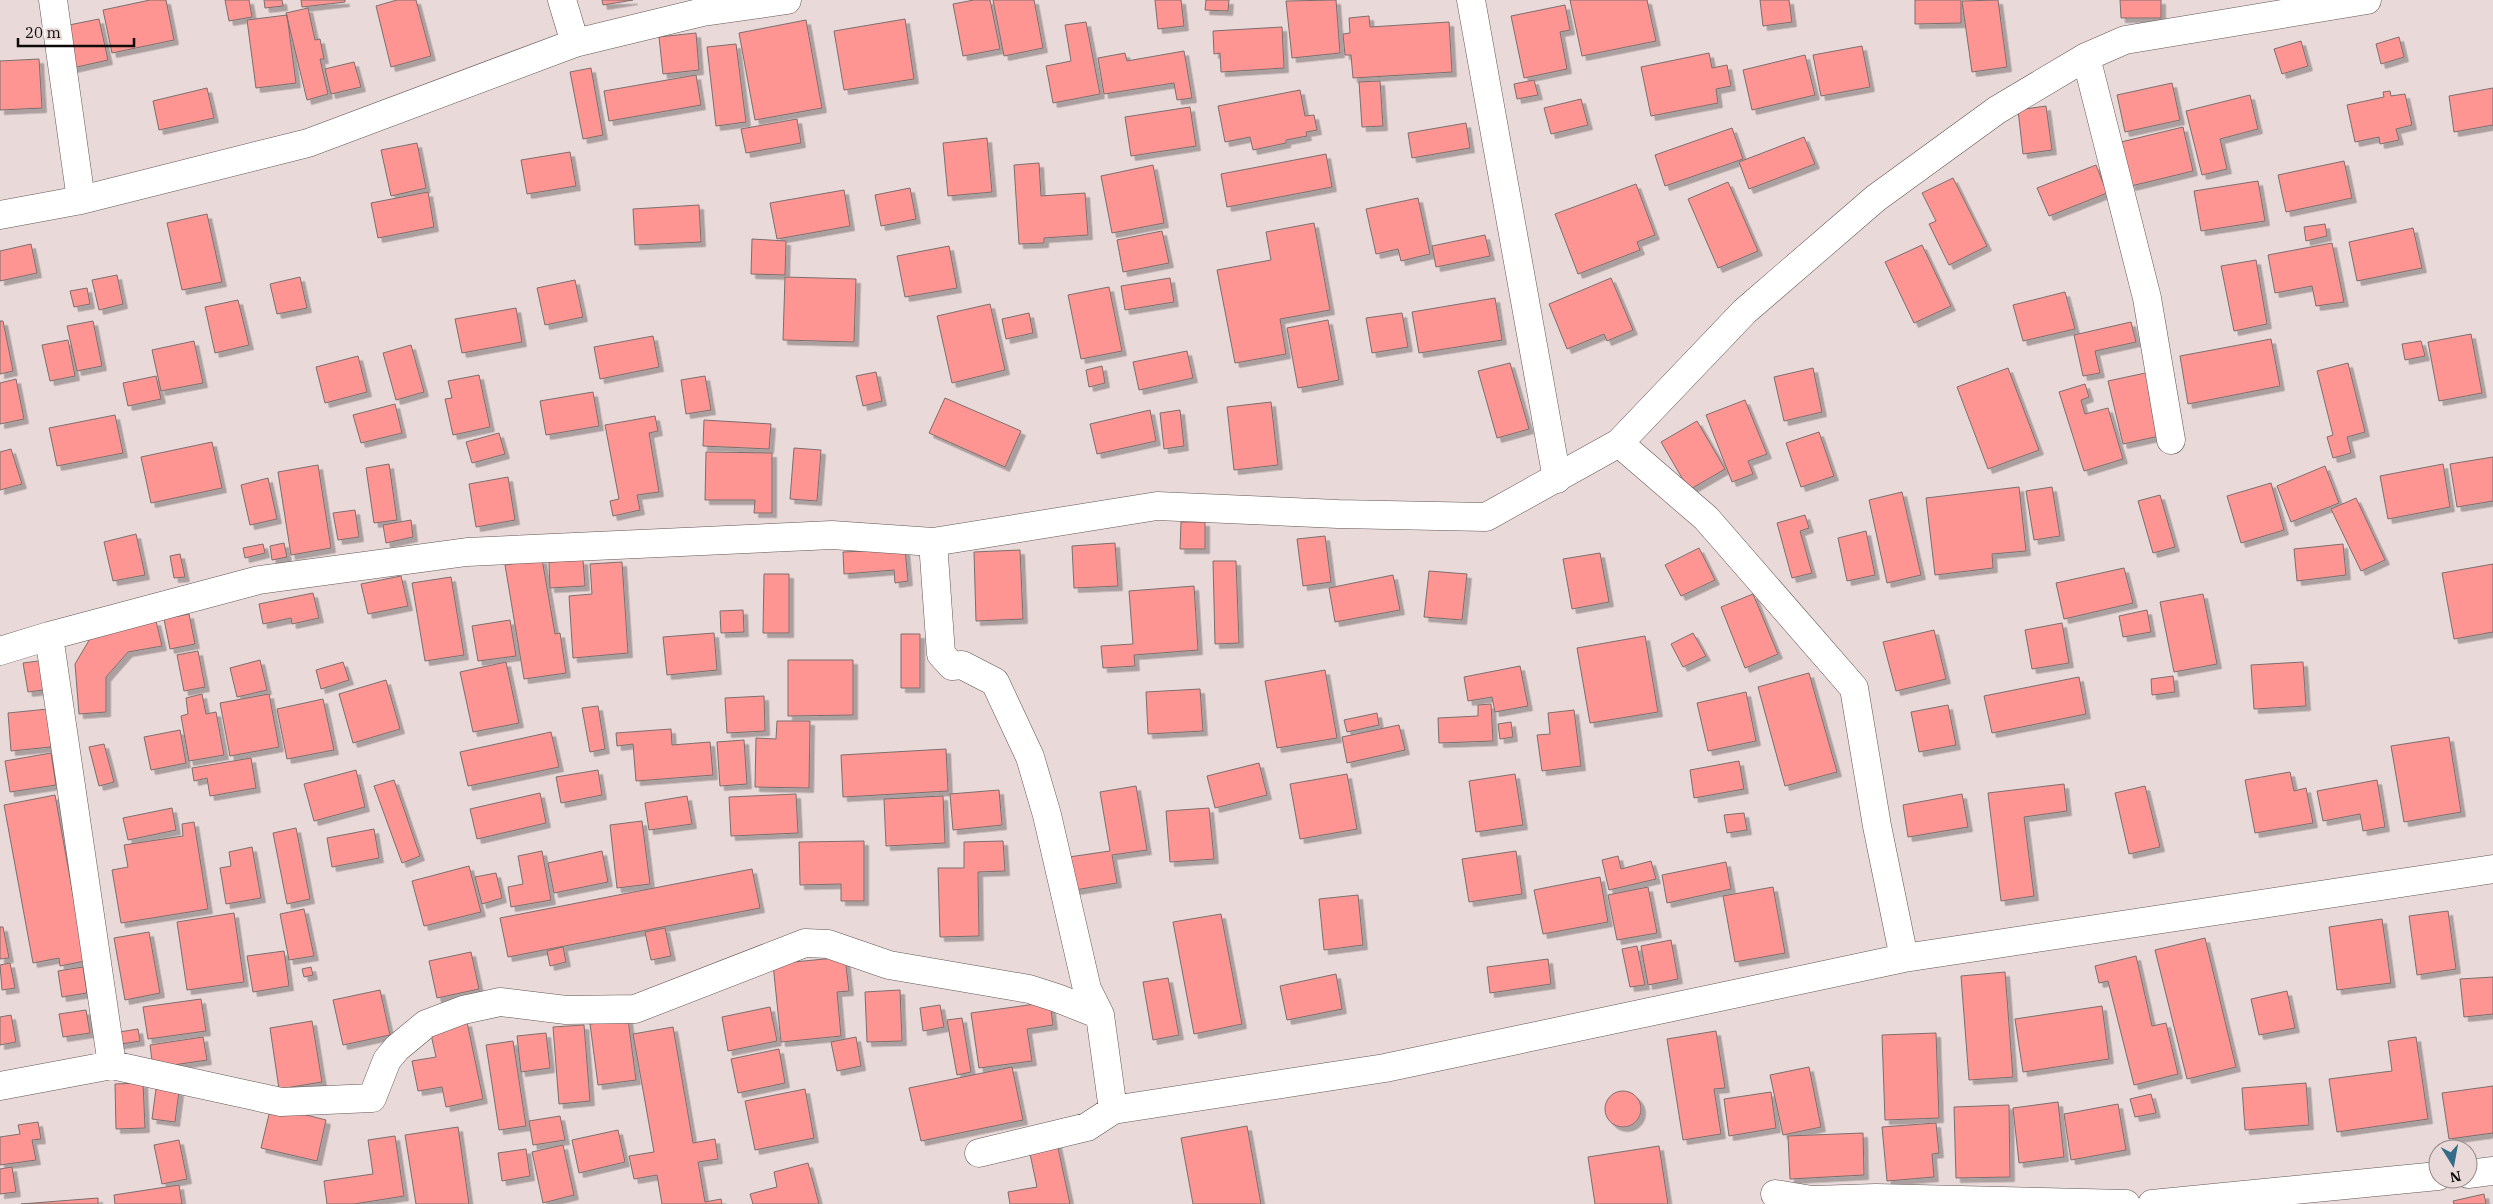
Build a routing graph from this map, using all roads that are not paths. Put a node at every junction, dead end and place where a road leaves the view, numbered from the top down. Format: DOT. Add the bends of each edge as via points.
graph roads {
  1 [pos="53,0"];
  2 [pos="562,0"];
  3 [pos="787,0"];
  4 [pos="1471,0"];
  5 [pos="2367,0"];
  6 [pos="575,43"];
  7 [pos="2086,57"];
  8 [pos="81,200"];
  9 [pos="0,215"];
  10 [pos="2171,440"];
  11 [pos="1619,443"];
  12 [pos="1556,480"];
  13 [pos="933,542"];
  14 [pos="49,636"];
  15 [pos="0,651"];
  16 [pos="2493,869"];
  17 [pos="1904,958"];
  18 [pos="1100,1015"];
  19 [pos="112,1065"];
  20 [pos="0,1086"];
  21 [pos="1113,1110"];
  22 [pos="979,1153"];
  23 [pos="2493,1171"];
  24 [pos="2478,1173"];
  25 [pos="2428,1177"];
  26 [pos="1776,1194"];
  27 [pos="2126,1204"];
  28 [pos="2152,1204"];
  1 -- 8 [label="street"];
  2 -- 6 [label="street"];
  3 -- 6 [label="street" via="703,12"];
  4 -- 12 [label="street"];
  5 -- 7 [label="street" via="2125,40"];
  6 -- 8 [label="street" via="308,143"];
  7 -- 10 [label="street" via="2147,298"];
  7 -- 11 [label="street" via="1997,110 1876,198 1745,310"];
  8 -- 9 [label="street"];
  11 -- 12 [label="street"];
  11 -- 17 [label="street" via="1706,518 1854,688 1877,826"];
  12 -- 13 [label="street" via="1486,517 1157,506"];
  13 -- 14 [label="street" via="832,535 467,552 260,580"];
  13 -- 18 [label="street" via="941,654 952,666 962,666 996,682 1030,757 1047,815 1087,989"];
  14 -- 15 [label="street"];
  14 -- 19 [label="street"];
  16 -- 17 [label="street"];
  17 -- 21 [label="street" via="1385,1068"];
  18 -- 19 [label="street" via="1029,990 889,965 828,944 805,943 635,1009 566,1010 500,1002 463,1010 426,1024 397,1048 387,1060 372,1098 281,1102"];
  18 -- 21 [label="street"];
  19 -- 20 [label="street"];
  21 -- 22 [label="street" via="1087,1128"];
  23 -- 24 [label="street"];
  25 -- 28 [label="street"];
  26 -- 27 [label="street" via="1812,1200 1876,1198"];
}
